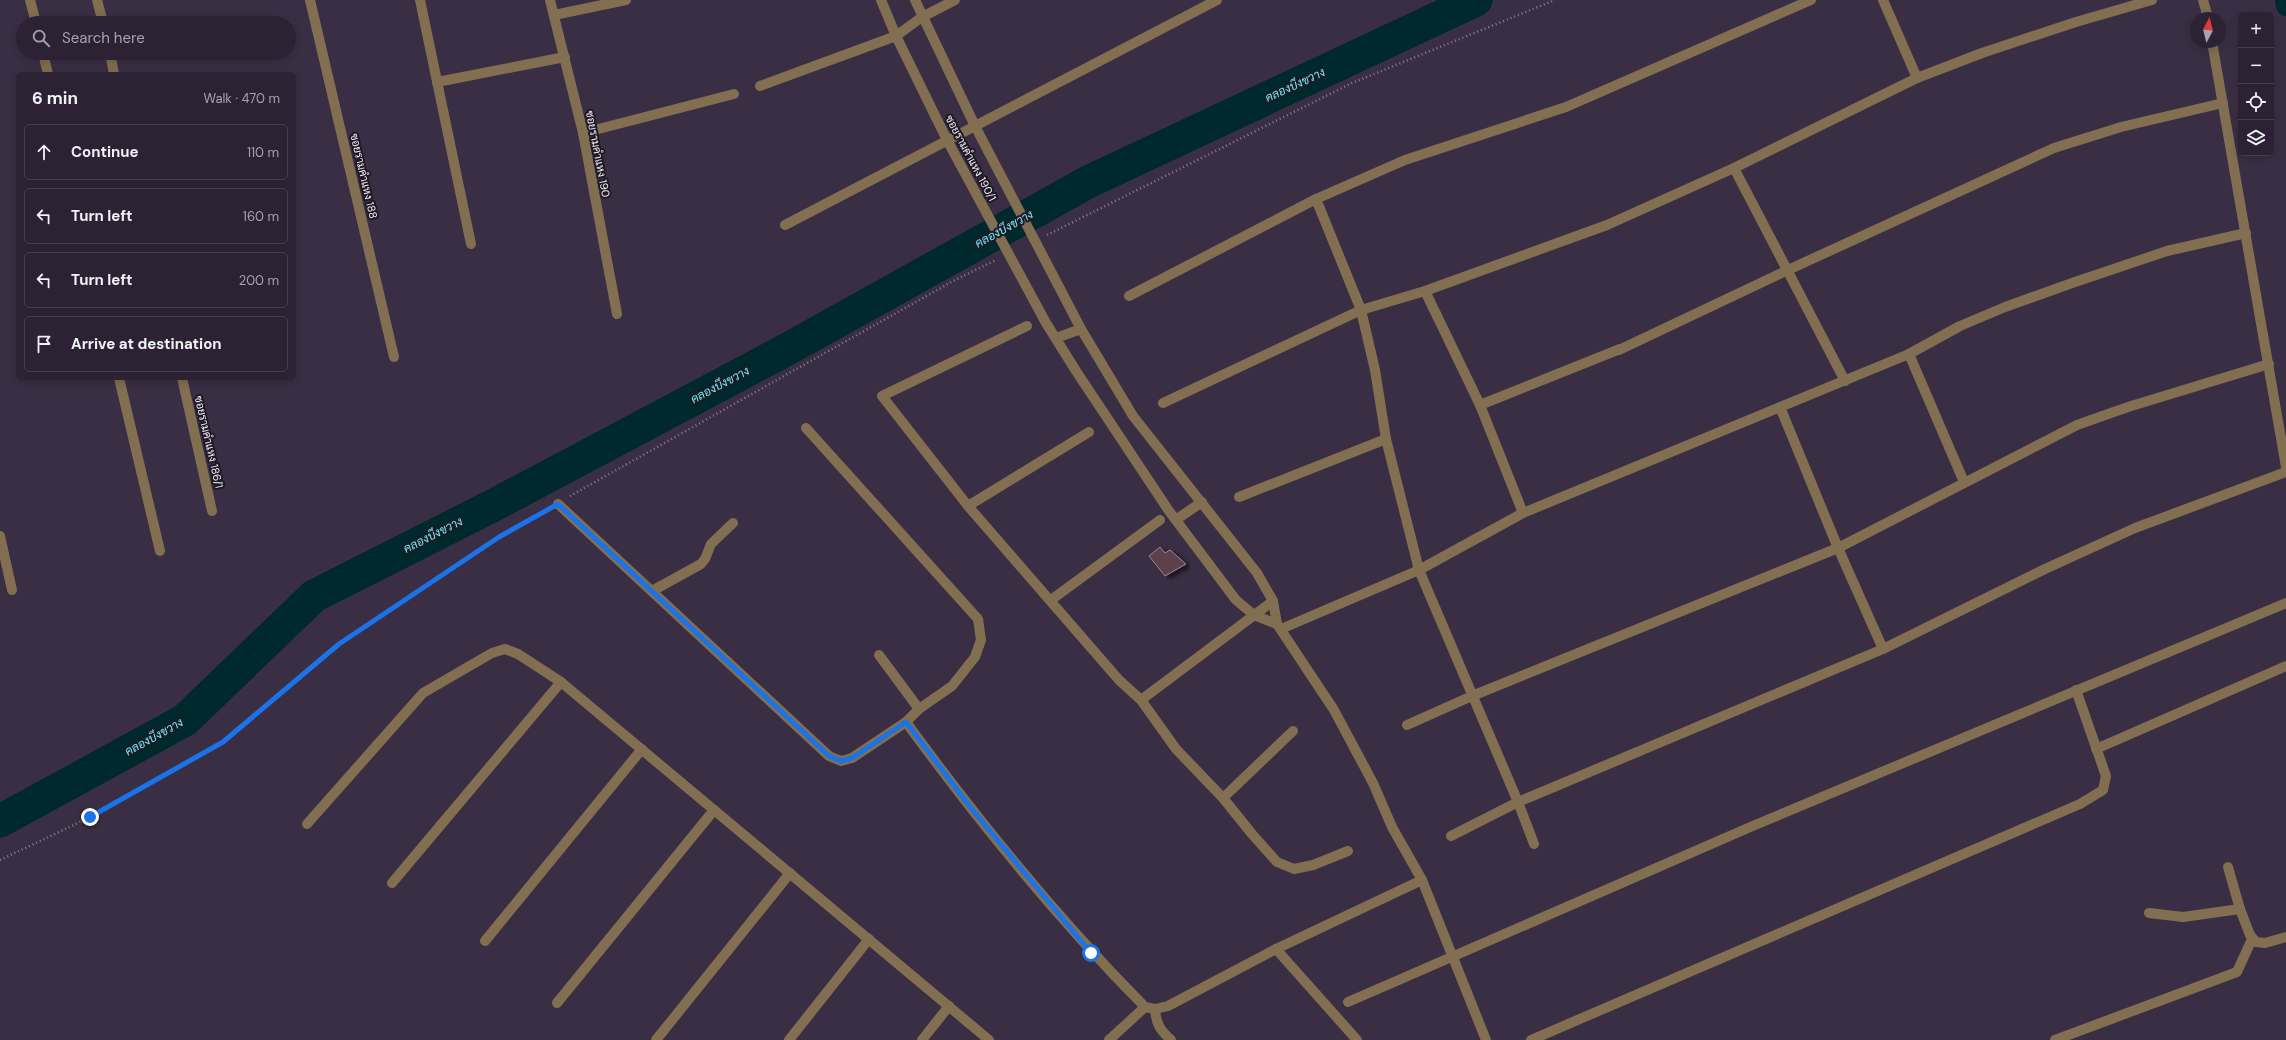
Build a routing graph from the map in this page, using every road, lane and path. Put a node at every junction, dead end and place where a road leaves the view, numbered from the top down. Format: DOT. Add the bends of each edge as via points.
graph roads {
  1 [pos="30,0"];
  2 [pos="97,0"];
  3 [pos="310,0"];
  4 [pos="420,0"];
  5 [pos="550,0"];
  6 [pos="626,0"];
  7 [pos="881,0"];
  8 [pos="915,0"];
  9 [pos="955,0"];
  10 [pos="1217,0"];
  11 [pos="1555,0"];
  12 [pos="1811,0"];
  13 [pos="1883,0"];
  14 [pos="2152,0"];
  15 [pos="2203,0"];
  16 [pos="2206,12"];
  17 [pos="554,15"];
  18 [pos="34,16"];
  19 [pos="101,16"];
  20 [pos="922,17"];
  21 [pos="896,36"];
  22 [pos="2213,48"];
  23 [pos="565,57"];
  24 [pos="45,60"];
  25 [pos="111,60"];
  26 [pos="48,72"];
  27 [pos="114,72"];
  28 [pos="1917,78"];
  29 [pos="437,82"];
  30 [pos="760,86"];
  31 [pos="734,94"];
  32 [pos="2223,103"];
  33 [pos="975,126"];
  34 [pos="583,133"];
  35 [pos="947,140"];
  36 [pos="1734,168"];
  37 [pos="1316,199"];
  38 [pos="785,225"];
  39 [pos="2246,233"];
  40 [pos="1040,238"];
  41 [pos="471,244"];
  42 [pos="998,259"];
  43 [pos="1788,270"];
  44 [pos="1425,291"];
  45 [pos="1130,296"];
  46 [pos="1361,310"];
  47 [pos="616,314"];
  48 [pos="1027,326"];
  49 [pos="1081,329"];
  50 [pos="1056,338"];
  51 [pos="1909,354"];
  52 [pos="394,357"];
  53 [pos="2269,364"];
  54 [pos="119,380"];
  55 [pos="182,380"];
  56 [pos="1845,381"];
  57 [pos="1162,403"];
  58 [pos="1480,405"];
  59 [pos="1780,407"];
  60 [pos="806,428"];
  61 [pos="1088,432"];
  62 [pos="1386,439"];
  63 [pos="2286,467"];
  64 [pos="2286,472"];
  65 [pos="1964,482"];
  66 [pos="1239,497"];
  67 [pos="1202,502"];
  68 [pos="558,504"];
  69 [pos="968,506"];
  70 [pos="212,511"];
  71 [pos="1523,513"];
  72 [pos="1177,519"];
  73 [pos="1160,520"];
  74 [pos="733,522"];
  75 [pos="0,536"];
  76 [pos="1838,548"];
  77 [pos="160,551"];
  78 [pos="1420,570"];
  79 [pos="12,590"];
  80 [pos="652,591"];
  81 [pos="1051,600"];
  82 [pos="1273,601"];
  83 [pos="2286,603"];
  84 [pos="1254,615"];
  85 [pos="1279,627"];
  86 [pos="1883,649"];
  87 [pos="879,655"];
  88 [pos="2286,666"];
  89 [pos="561,682"];
  90 [pos="2076,690"];
  91 [pos="1472,696"];
  92 [pos="1141,700"];
  93 [pos="918,709"];
  94 [pos="906,722"];
  95 [pos="1407,725"];
  96 [pos="1293,731"];
  97 [pos="642,749"];
  98 [pos="2096,749"];
  99 [pos="1223,798"];
  100 [pos="1518,802"];
  101 [pos="714,810"];
  102 [pos="307,824"];
  103 [pos="1451,836"];
  104 [pos="1534,844"];
  105 [pos="1348,851"];
  106 [pos="0,860"];
  107 [pos="2228,867"];
  108 [pos="790,873"];
  109 [pos="1422,880"];
  110 [pos="392,883"];
  111 [pos="2240,909"];
  112 [pos="2149,914"];
  113 [pos="2286,937"];
  114 [pos="869,939"];
  115 [pos="2252,939"];
  116 [pos="485,941"];
  117 [pos="1276,949"];
  118 [pos="1452,957"];
  119 [pos="1348,1002"];
  120 [pos="557,1003"];
  121 [pos="949,1006"];
  122 [pos="1145,1007"];
  123 [pos="1155,1008"];
  124 [pos="656,1040"];
  125 [pos="789,1040"];
  126 [pos="922,1040"];
  127 [pos="989,1040"];
  128 [pos="1109,1040"];
  129 [pos="1171,1040"];
  130 [pos="1357,1040"];
  131 [pos="1486,1040"];
  132 [pos="1531,1040"];
  133 [pos="2055,1040"];
  1 -- 18 [label="street"];
  2 -- 19 [label="street"];
  3 -- 52 [label="street, ซอยรามคำแหง 188"];
  4 -- 29 [label="street"];
  5 -- 17 [label="street, ซอยรามคำแหง 190"];
  6 -- 17 [label="street"];
  7 -- 21 [label="street, ซอยรามคำแหง 190/1"];
  8 -- 20 [label="street, ซอยรามคำแหง 190/1"];
  9 -- 20 [label="street"];
  10 -- 33 [label="street"];
  11 -- 40 [label="path" via="1352,83"];
  12 -- 37 [label="street" via="1566,107 1405,160"];
  13 -- 28 [label="street"];
  14 -- 28 [label="street" via="1982,53"];
  15 -- 16 [label="street"];
  17 -- 23 [label="street, ซอยรามคำแหง 190"];
  20 -- 21 [label="street"];
  20 -- 33 [label="street, ซอยรามคำแหง 190/1"];
  21 -- 30 [label="street"];
  21 -- 35 [label="street, ซอยรามคำแหง 190/1"];
  22 -- 32 [label="street"];
  23 -- 29 [label="street"];
  23 -- 34 [label="street, ซอยรามคำแหง 190"];
  24 -- 26 [label="street"];
  25 -- 27 [label="street"];
  28 -- 36 [label="street"];
  29 -- 41 [label="street"];
  31 -- 34 [label="street"];
  32 -- 39 [label="street"];
  32 -- 43 [label="street" via="2121,127 2054,148"];
  33 -- 35 [label="street"];
  33 -- 49 [label="street, ซอยรามคำแหง 190/1"];
  34 -- 47 [label="street, ซอยรามคำแหง 190"];
  35 -- 38 [label="street"];
  35 -- 50 [label="street, ซอยรามคำแหง 190/1"];
  36 -- 43 [label="street"];
  36 -- 44 [label="street" via="1607,225"];
  37 -- 45 [label="street"];
  37 -- 46 [label="street"];
  39 -- 51 [label="street" via="2167,251 2005,307 1960,326"];
  39 -- 53 [label="street"];
  42 -- 68 [label="path"];
  43 -- 56 [label="street"];
  43 -- 58 [label="street" via="1619,350"];
  44 -- 46 [label="street"];
  44 -- 58 [label="street"];
  46 -- 57 [label="street"];
  46 -- 62 [label="street" via="1375,370"];
  48 -- 69 [label="street" via="882,396"];
  49 -- 50 [label="street"];
  49 -- 67 [label="street, ซอยรามคำแหง 190/1" via="1133,416"];
  50 -- 72 [label="street, ซอยรามคำแหง 190/1"];
  51 -- 56 [label="street"];
  51 -- 65 [label="street"];
  53 -- 63 [label="street"];
  53 -- 65 [label="street" via="2128,406 2077,426"];
  54 -- 77 [label="street"];
  55 -- 70 [label="street, ซอยรามคำแหง 186/1"];
  56 -- 59 [label="street"];
  58 -- 71 [label="street"];
  59 -- 71 [label="street"];
  59 -- 76 [label="street"];
  60 -- 93 [label="street" via="978,619 981,640 975,657 952,686"];
  61 -- 69 [label="street"];
  62 -- 66 [label="street"];
  62 -- 78 [label="street"];
  64 -- 86 [label="street" via="2095,545"];
  65 -- 76 [label="street"];
  67 -- 72 [label="street"];
  67 -- 82 [label="street, ซอยรามคำแหง 190/1" via="1257,574"];
  68 -- 80 [label="street"];
  68 -- 106 [label="path" via="499,537 339,644 223,742 76,824"];
  69 -- 81 [label="street"];
  71 -- 78 [label="street"];
  72 -- 84 [label="street, ซอยรามคำแหง 190/1" via="1236,600"];
  73 -- 81 [label="street"];
  74 -- 80 [label="street" via="711,544 700,564"];
  75 -- 79 [label="street"];
  76 -- 86 [label="street"];
  76 -- 91 [label="street"];
  78 -- 85 [label="street"];
  78 -- 91 [label="street"];
  80 -- 94 [label="street" via="829,756 841,761 852,758"];
  81 -- 92 [label="street" via="1119,680"];
  82 -- 84 [label="street"];
  82 -- 85 [label="street"];
  83 -- 90 [label="street"];
  84 -- 85 [label="street, ซอยรามคำแหง 190/1"];
  84 -- 92 [label="street"];
  85 -- 109 [label="street" via="1334,710 1373,783 1392,827"];
  86 -- 100 [label="street"];
  87 -- 93 [label="street"];
  88 -- 98 [label="street"];
  89 -- 97 [label="street"];
  89 -- 102 [label="street" via="518,654 505,649 492,653 422,693"];
  89 -- 110 [label="street"];
  90 -- 98 [label="street"];
  90 -- 118 [label="street" via="1755,825"];
  91 -- 95 [label="street"];
  91 -- 100 [label="street"];
  92 -- 99 [label="street" via="1176,749"];
  93 -- 94 [label="street"];
  94 -- 122 [label="street" via="971,808 1091,953"];
  96 -- 99 [label="street"];
  97 -- 101 [label="street"];
  97 -- 116 [label="street"];
  98 -- 132 [label="street" via="2106,776 2105,784 2103,790 2080,804"];
  99 -- 105 [label="street" via="1277,862 1294,869"];
  100 -- 103 [label="street"];
  100 -- 104 [label="street"];
  101 -- 108 [label="street"];
  101 -- 120 [label="street"];
  107 -- 111 [label="street"];
  108 -- 114 [label="street"];
  108 -- 124 [label="street"];
  109 -- 117 [label="street"];
  109 -- 118 [label="street"];
  111 -- 112 [label="street" via="2183,917"];
  111 -- 115 [label="street"];
  113 -- 115 [label="street" via="2264,943"];
  114 -- 121 [label="street"];
  114 -- 125 [label="street"];
  115 -- 133 [label="street" via="2237,972"];
  117 -- 123 [label="street" via="1168,1006"];
  117 -- 130 [label="street"];
  118 -- 119 [label="street"];
  118 -- 131 [label="street"];
  121 -- 126 [label="street"];
  121 -- 127 [label="street"];
  122 -- 123 [label="street"];
  122 -- 128 [label="street"];
  123 -- 129 [label="street" via="1159,1029"];
}
